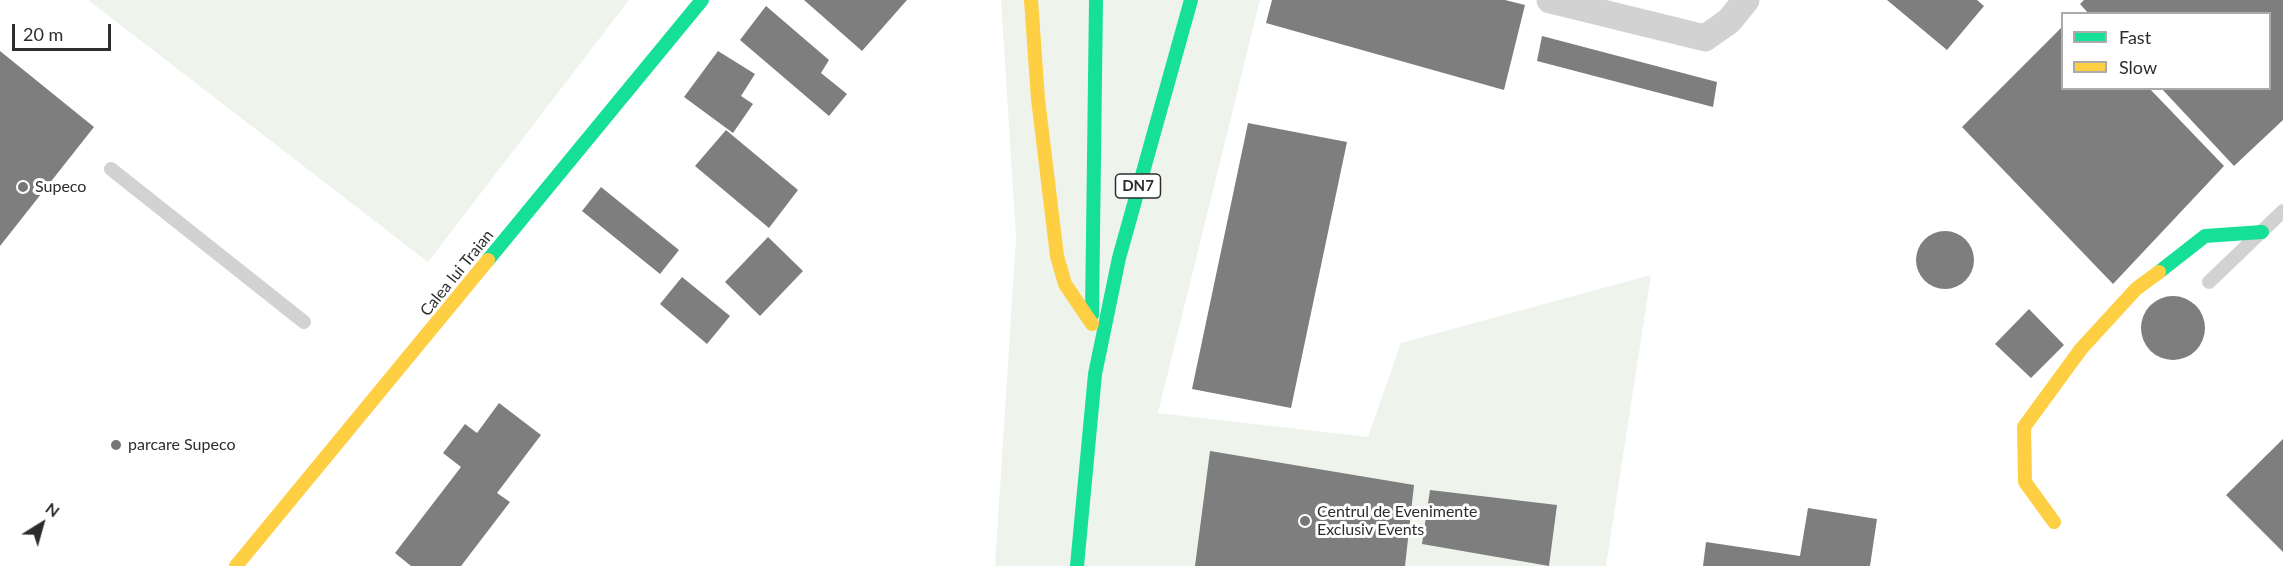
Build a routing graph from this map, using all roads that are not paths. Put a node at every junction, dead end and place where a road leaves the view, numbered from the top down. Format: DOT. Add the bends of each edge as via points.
graph roads {
  1 [pos="702,0"];
  2 [pos="1031,0"];
  3 [pos="1096,0"];
  4 [pos="1191,0"];
  5 [pos="1550,0"];
  6 [pos="1746,0"];
  7 [pos="111,169"];
  8 [pos="2283,212"];
  9 [pos="2262,232"];
  10 [pos="2209,282"];
  11 [pos="304,322"];
  12 [pos="1092,324"];
  13 [pos="1095,374"];
  14 [pos="2054,522"];
  15 [pos="236,566"];
  16 [pos="1077,566"];
  1 -- 15 [label="main road, Calea lui Traian"];
  2 -- 12 [label="main road" via="1038,99 1057,256 1065,284"];
  3 -- 12 [label="main road, DN7"];
  4 -- 13 [label="main road, DN7" via="1122,247"];
  5 -- 6 [label="street" via="1705,38 1729,21"];
  7 -- 11 [label="lane"];
  8 -- 9 [label="lane"];
  9 -- 10 [label="lane"];
  9 -- 14 [label="main road" via="2205,236 2136,289 2081,349 2024,427 2025,482"];
  12 -- 13 [label="main road, DN7"];
  13 -- 16 [label="main road, DN7"];
}
